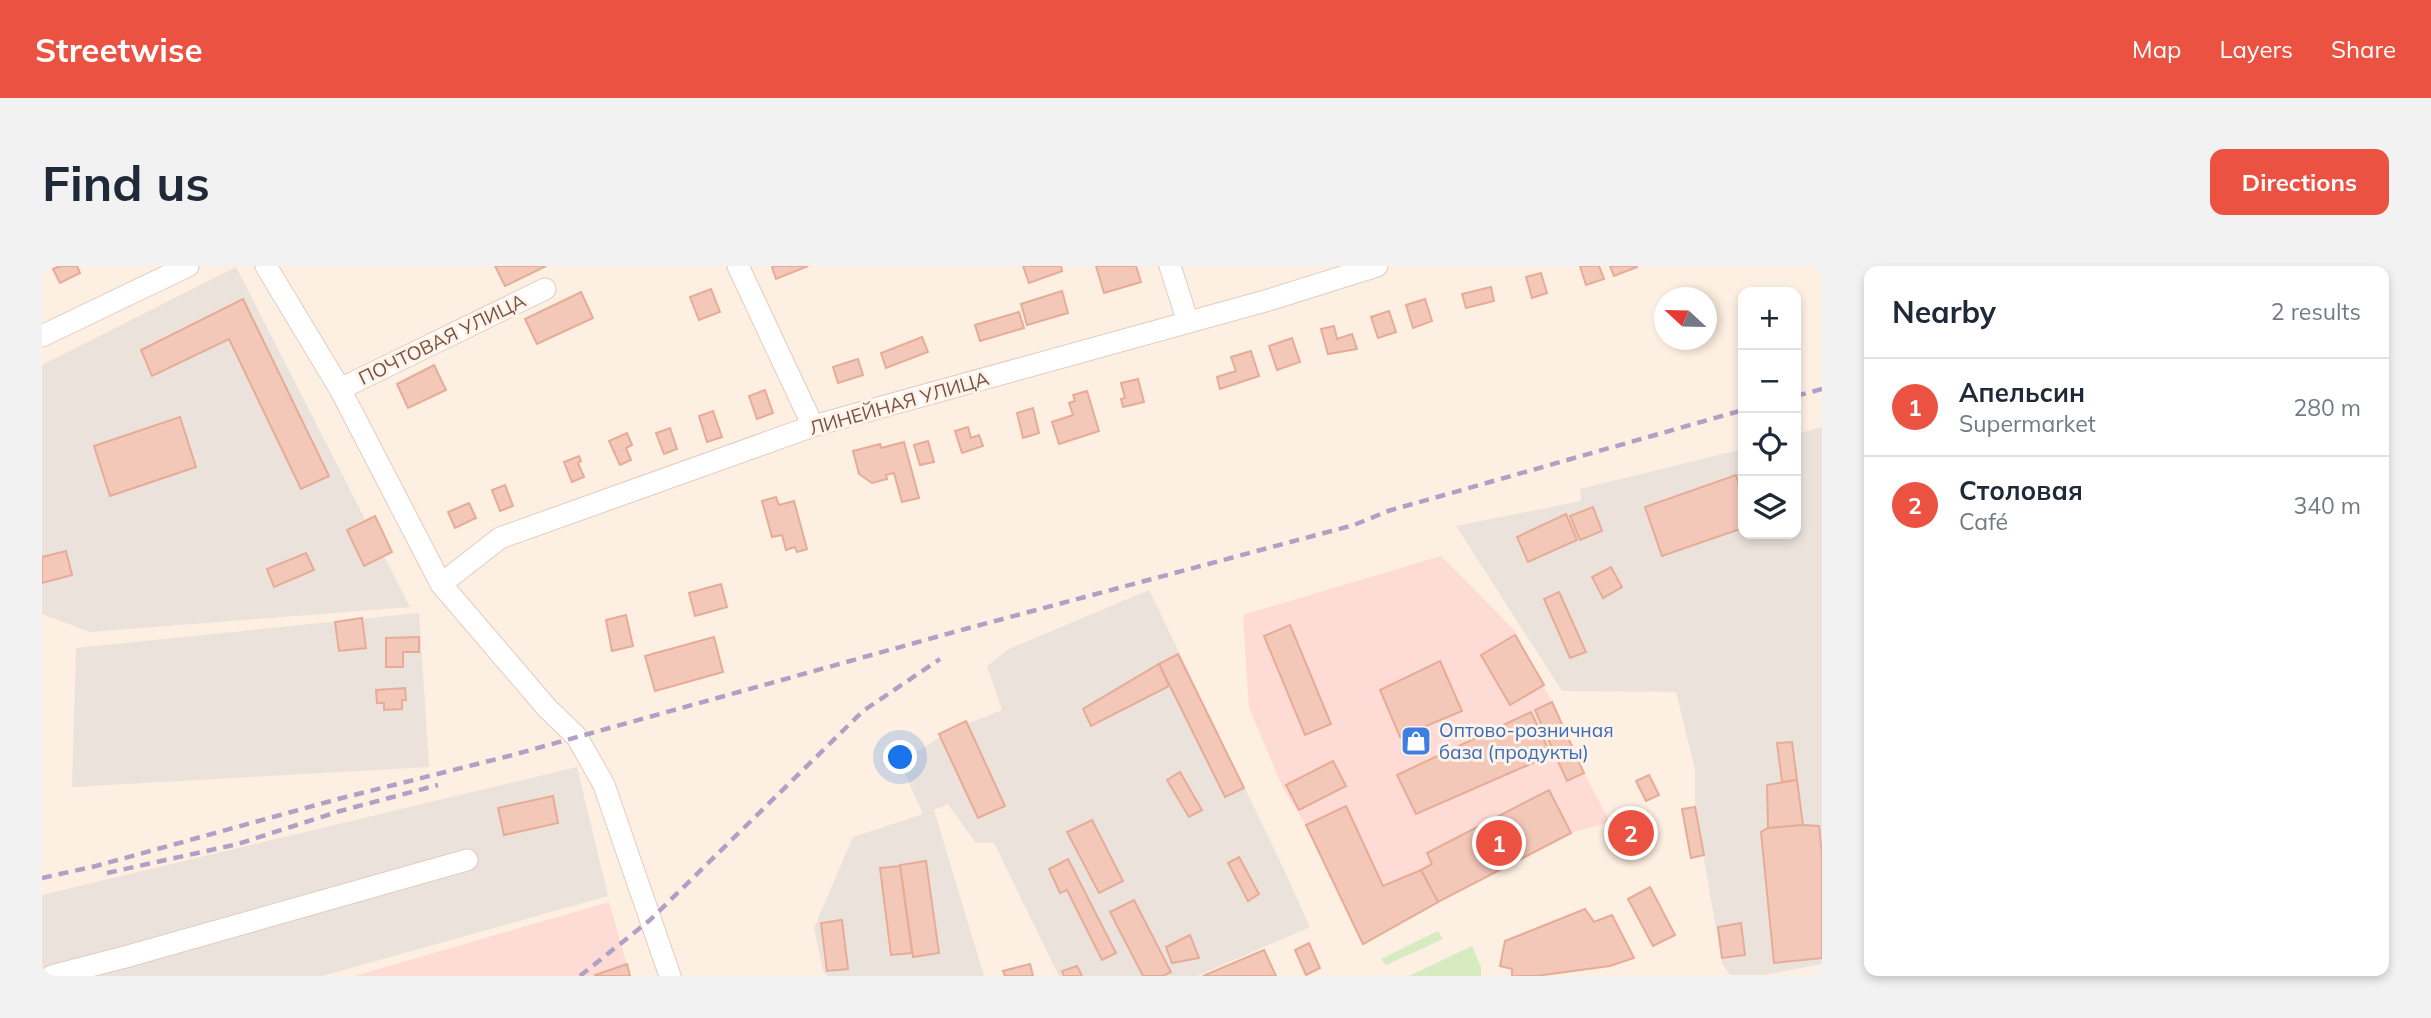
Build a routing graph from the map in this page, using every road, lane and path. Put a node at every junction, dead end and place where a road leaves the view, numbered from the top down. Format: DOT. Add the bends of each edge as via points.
graph roads {
  1 [pos="188,266"];
  2 [pos="266,266"];
  3 [pos="738,266"];
  4 [pos="1170,266"];
  5 [pos="1377,266"];
  6 [pos="545,289"];
  7 [pos="1188,323"];
  8 [pos="42,336"];
  9 [pos="340,389"];
  10 [pos="813,426"];
  11 [pos="441,584"];
  12 [pos="467,860"];
  13 [pos="52,976"];
  14 [pos="670,976"];
  1 -- 8 [label="street"];
  2 -- 9 [label="street"];
  3 -- 10 [label="street"];
  4 -- 7 [label="street"];
  5 -- 7 [label="street, ЛИНЕЙНАЯ УЛИЦА"];
  6 -- 9 [label="street, ПОЧТОВАЯ УЛИЦА"];
  7 -- 10 [label="street, ЛИНЕЙНАЯ УЛИЦА"];
  9 -- 11 [label="street"];
  10 -- 11 [label="street, ЛИНЕЙНАЯ УЛИЦА" via="500,538"];
  11 -- 14 [label="street" via="577,737 604,785"];
  12 -- 13 [label="street"];
}
